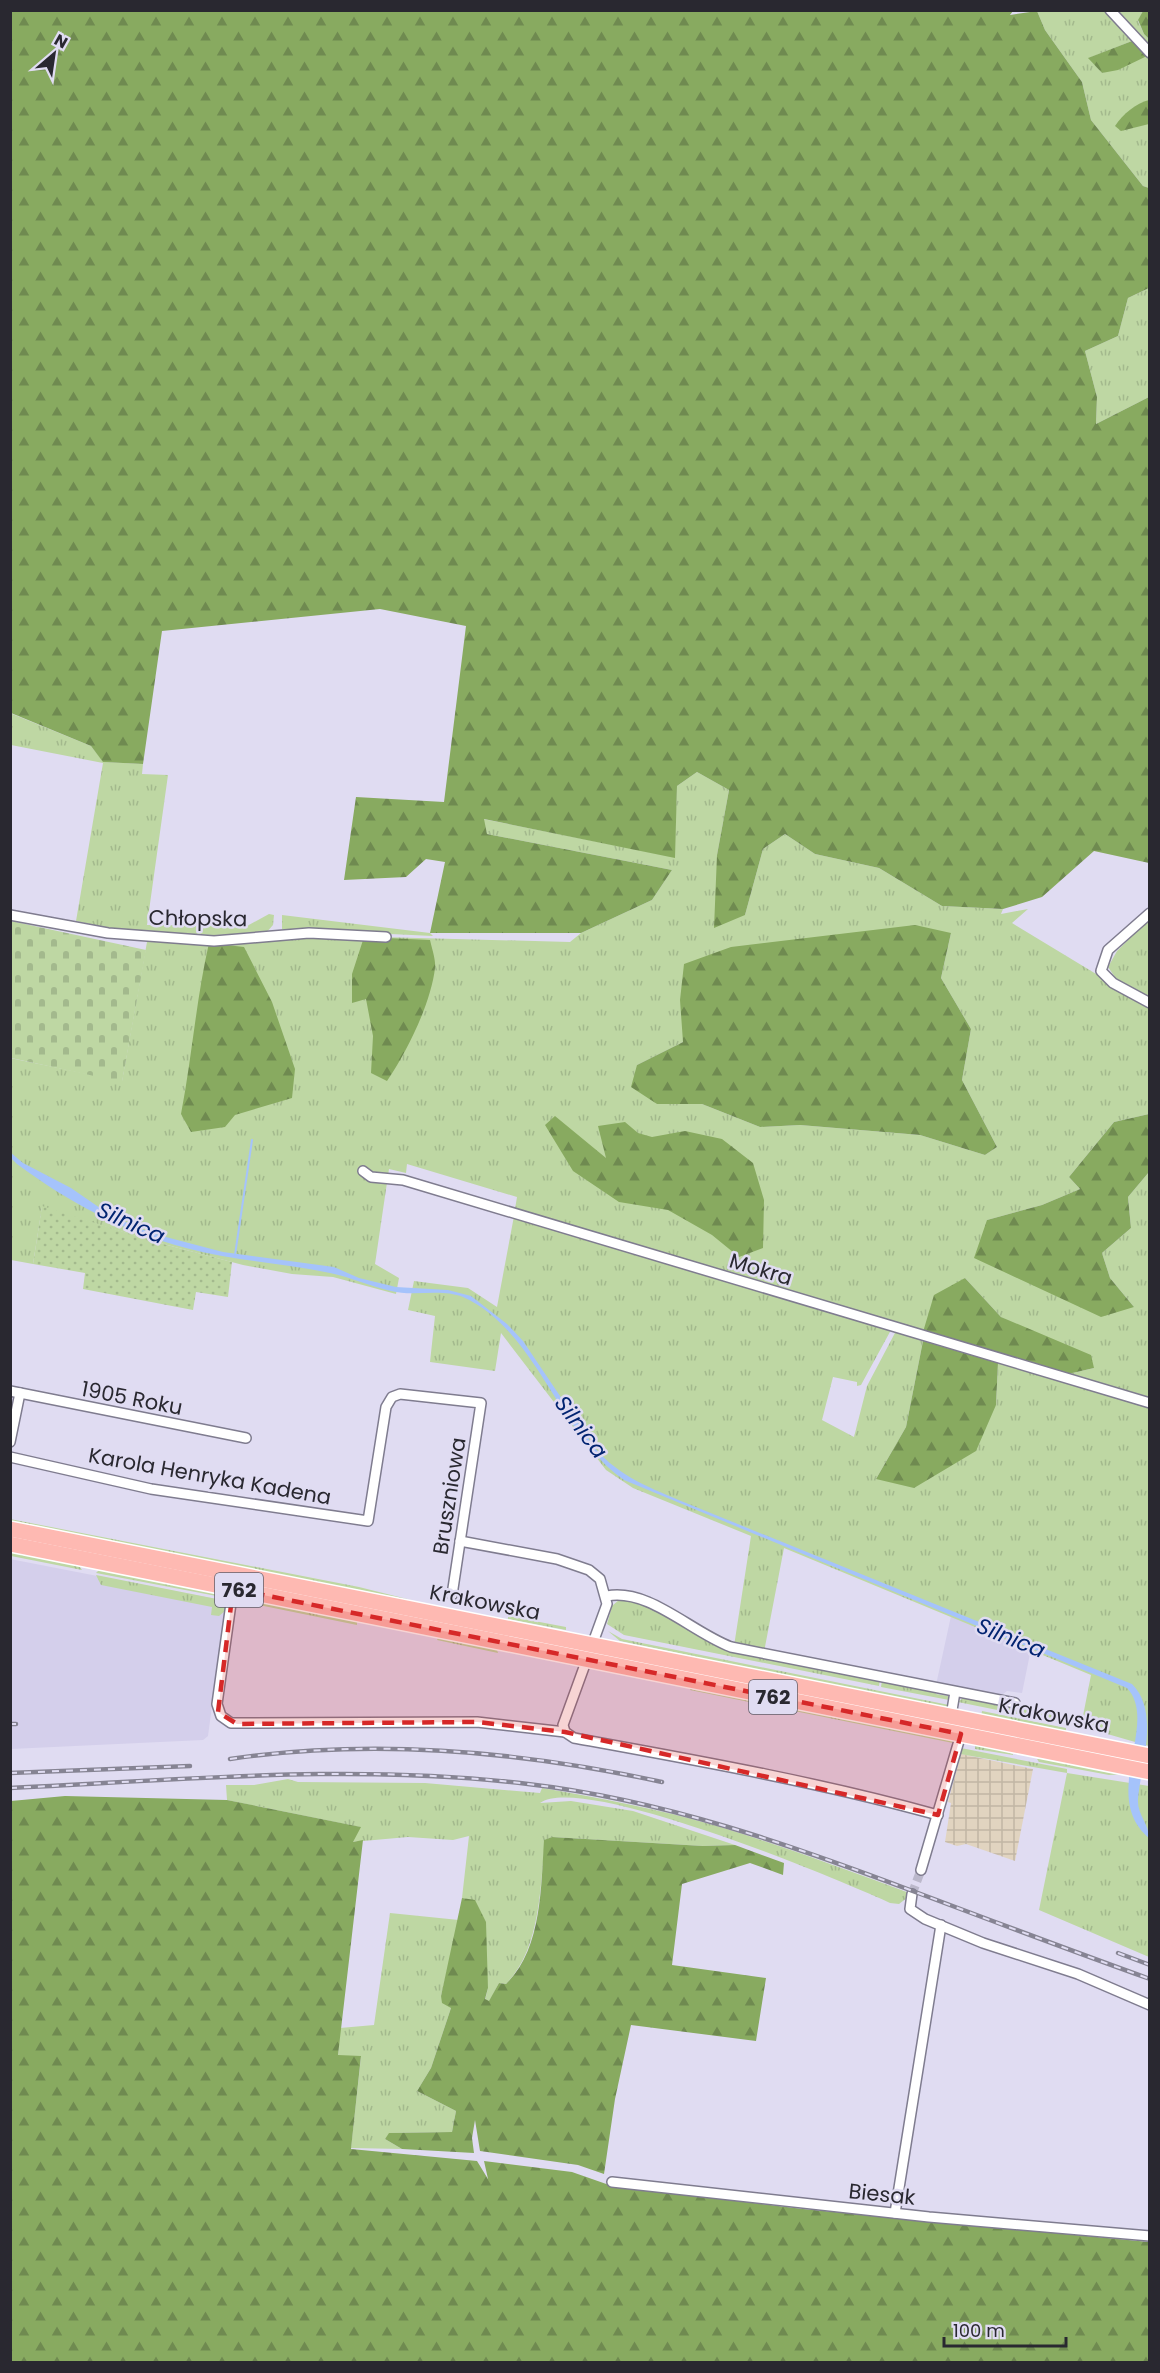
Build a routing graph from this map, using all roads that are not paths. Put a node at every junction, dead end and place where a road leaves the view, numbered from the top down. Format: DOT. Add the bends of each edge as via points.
graph roads {
  1 [pos="1110,10"];
  2 [pos="1149,53"];
  3 [pos="1149,913"];
  4 [pos="10,915"];
  5 [pos="386,936"];
  6 [pos="1149,1003"];
  7 [pos="363,1171"];
  8 [pos="15,1392"];
  9 [pos="481,1403"];
  10 [pos="1149,1403"];
  11 [pos="246,1438"];
  12 [pos="10,1442"];
  13 [pos="10,1457"];
  14 [pos="10,1528"];
  15 [pos="460,1541"];
  16 [pos="10,1545"];
  17 [pos="233,1588"];
  18 [pos="452,1595"];
  19 [pos="607,1596"];
  20 [pos="591,1652"];
  21 [pos="955,1692"];
  22 [pos="1015,1703"];
  23 [pos="951,1716"];
  24 [pos="565,1732"];
  25 [pos="960,1734"];
  26 [pos="1149,1756"];
  27 [pos="1149,1772"];
  28 [pos="938,1815"];
  29 [pos="921,1870"];
  30 [pos="912,1894"];
  31 [pos="941,1925"];
  32 [pos="1149,2005"];
  33 [pos="612,2182"];
  34 [pos="895,2213"];
  35 [pos="1149,2236"];
  1 -- 2 [label="street"];
  3 -- 6 [label="street" via="1108,950 1101,971 1113,983"];
  4 -- 5 [label="street, Chłopska" via="108,933 214,940 309,933"];
  7 -- 10 [label="street, Mokra" via="372,1177 403,1180"];
  8 -- 11 [label="street, 1905 Roku"];
  8 -- 12 [label="street"];
  9 -- 13 [label="street, Karola Henryka Kadena" via="400,1394 392,1397 386,1407 368,1521 151,1489"];
  9 -- 15 [label="street, Bruszniowa"];
  14 -- 20 [label="main road, Krakowska / 762"];
  15 -- 18 [label="street, Bruszniowa"];
  15 -- 19 [label="street" via="551,1558 589,1570 600,1579"];
  16 -- 17 [label="main road, Krakowska / 762"];
  17 -- 20 [label="main road, Krakowska / 762"];
  17 -- 24 [label="street" via="217,1704 221,1716 231,1723 477,1722"];
  19 -- 20 [label="street"];
  19 -- 21 [label="street" via="622,1593 643,1599 731,1647"];
  20 -- 23 [label="main road, Krakowska / 762"];
  20 -- 24 [label="street" via="563,1725"];
  20 -- 25 [label="main road, Krakowska / 762"];
  21 -- 22 [label="street"];
  21 -- 23 [label="street"];
  23 -- 26 [label="main road, Krakowska / 762"];
  24 -- 28 [label="street" via="574,1738"];
  25 -- 27 [label="main road, Krakowska / 762"];
  25 -- 28 [label="street"];
  28 -- 29 [label="street"];
  30 -- 31 [label="street" via="912,1911"];
  31 -- 32 [label="street" via="1083,1976"];
  31 -- 34 [label="street"];
  33 -- 34 [label="street, Biesak"];
  34 -- 35 [label="street, Biesak"];
}
